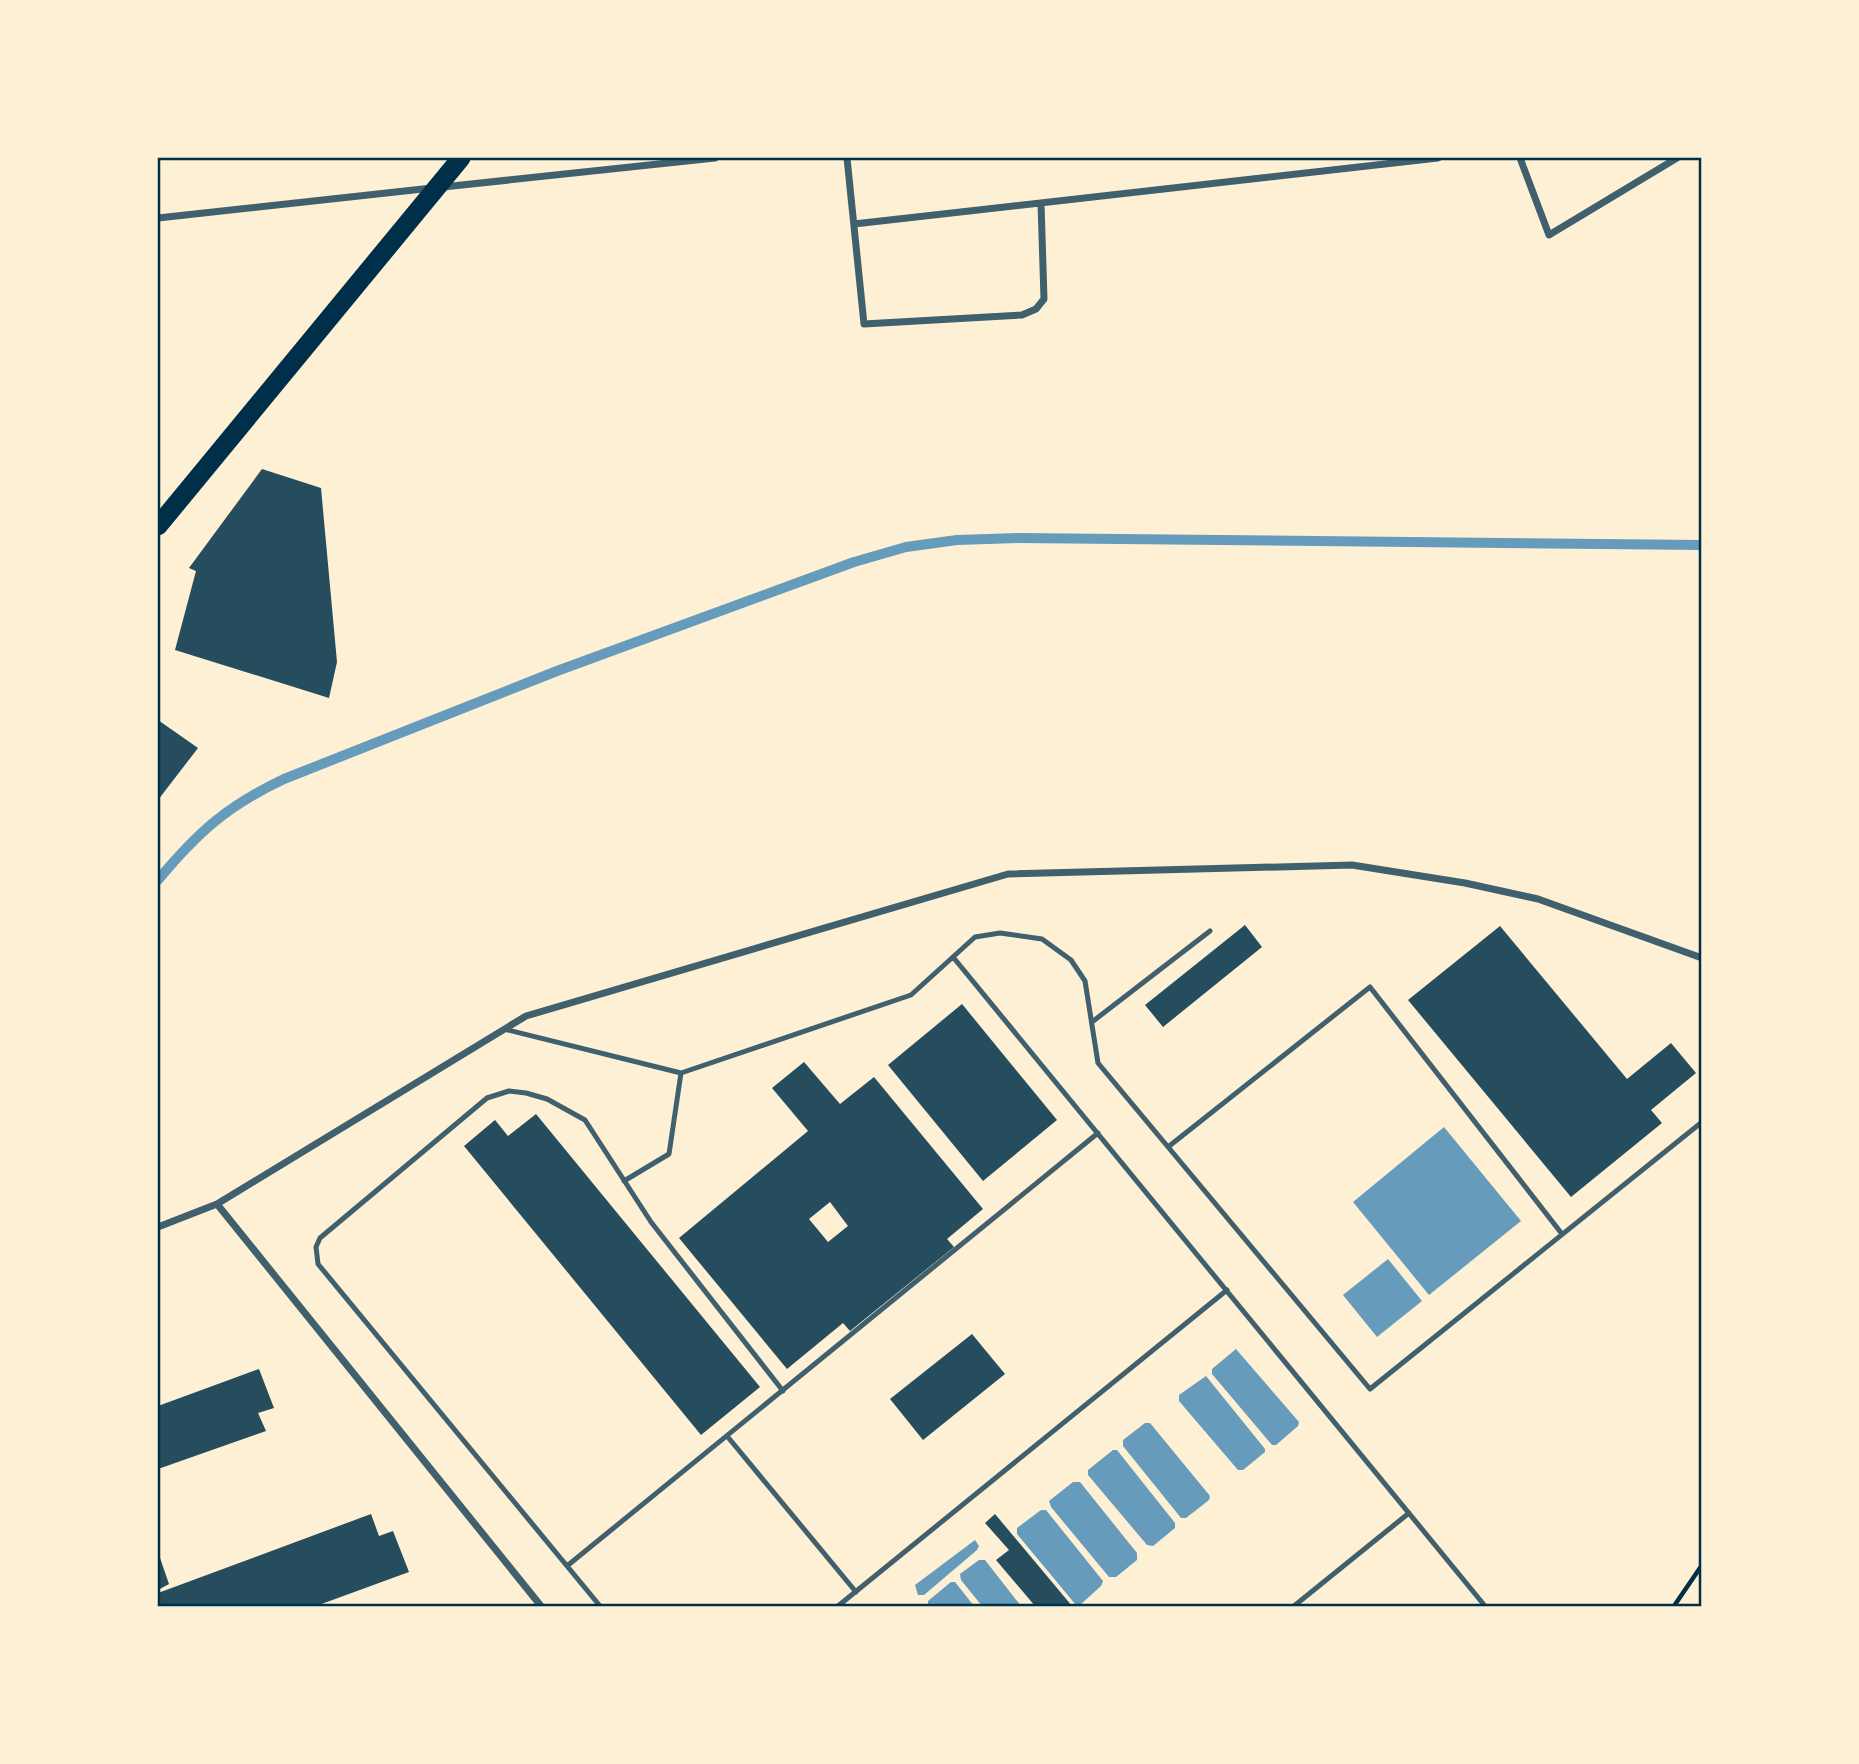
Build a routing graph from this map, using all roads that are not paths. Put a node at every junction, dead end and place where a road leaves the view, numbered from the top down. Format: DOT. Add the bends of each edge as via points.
graph roads {
  1 [pos="461,158"];
  2 [pos="715,158"];
  3 [pos="847,158"];
  4 [pos="1438,158"];
  5 [pos="1520,158"];
  6 [pos="1677,158"];
  7 [pos="437,188"];
  8 [pos="1041,203"];
  9 [pos="158,218"];
  10 [pos="854,224"];
  11 [pos="158,526"];
  12 [pos="1210,931"];
  13 [pos="953,957"];
  14 [pos="1702,958"];
  15 [pos="1092,1022"];
  16 [pos="504,1029"];
  17 [pos="681,1073"];
  18 [pos="1702,1122"];
  19 [pos="1098,1133"];
  20 [pos="1168,1147"];
  21 [pos="624,1181"];
  22 [pos="217,1204"];
  23 [pos="158,1227"];
  24 [pos="1562,1234"];
  25 [pos="1227,1290"];
  26 [pos="783,1391"];
  27 [pos="727,1436"];
  28 [pos="1409,1513"];
  29 [pos="567,1566"];
  30 [pos="856,1592"];
  31 [pos="541,1606"];
  32 [pos="600,1606"];
  33 [pos="838,1606"];
  34 [pos="1294,1606"];
  35 [pos="1485,1606"];
  1 -- 7 [label="highway"];
  2 -- 7 [label="street"];
  3 -- 10 [label="street"];
  4 -- 8 [label="street"];
  5 -- 6 [label="street" via="1549,235"];
  7 -- 9 [label="street"];
  7 -- 11 [label="highway"];
  8 -- 10 [label="street"];
  8 -- 10 [label="street" via="1044,299 1022,315 864,324"];
  12 -- 15 [label="lane"];
  13 -- 15 [label="lane" via="975,937 1000,933 1042,939 1071,960 1085,981"];
  13 -- 17 [label="lane" via="911,995"];
  13 -- 19 [label="lane"];
  14 -- 16 [label="street" via="1538,899 1352,865 1008,874 526,1016"];
  15 -- 20 [label="lane" via="1098,1063"];
  16 -- 17 [label="lane"];
  16 -- 22 [label="street"];
  17 -- 21 [label="lane" via="669,1154"];
  18 -- 24 [label="lane"];
  19 -- 25 [label="lane"];
  19 -- 26 [label="lane"];
  20 -- 24 [label="lane" via="1370,1390"];
  20 -- 24 [label="lane" via="1370,986"];
  21 -- 26 [label="lane"];
  21 -- 29 [label="lane" via="584,1120 547,1098 495,1093 327,1230 316,1247 318,1264"];
  22 -- 23 [label="street"];
  22 -- 31 [label="street"];
  25 -- 28 [label="lane"];
  25 -- 30 [label="lane"];
  26 -- 27 [label="lane"];
  27 -- 29 [label="lane"];
  27 -- 30 [label="lane"];
  28 -- 34 [label="lane"];
  28 -- 35 [label="lane"];
  29 -- 32 [label="lane"];
  30 -- 33 [label="lane"];
}
